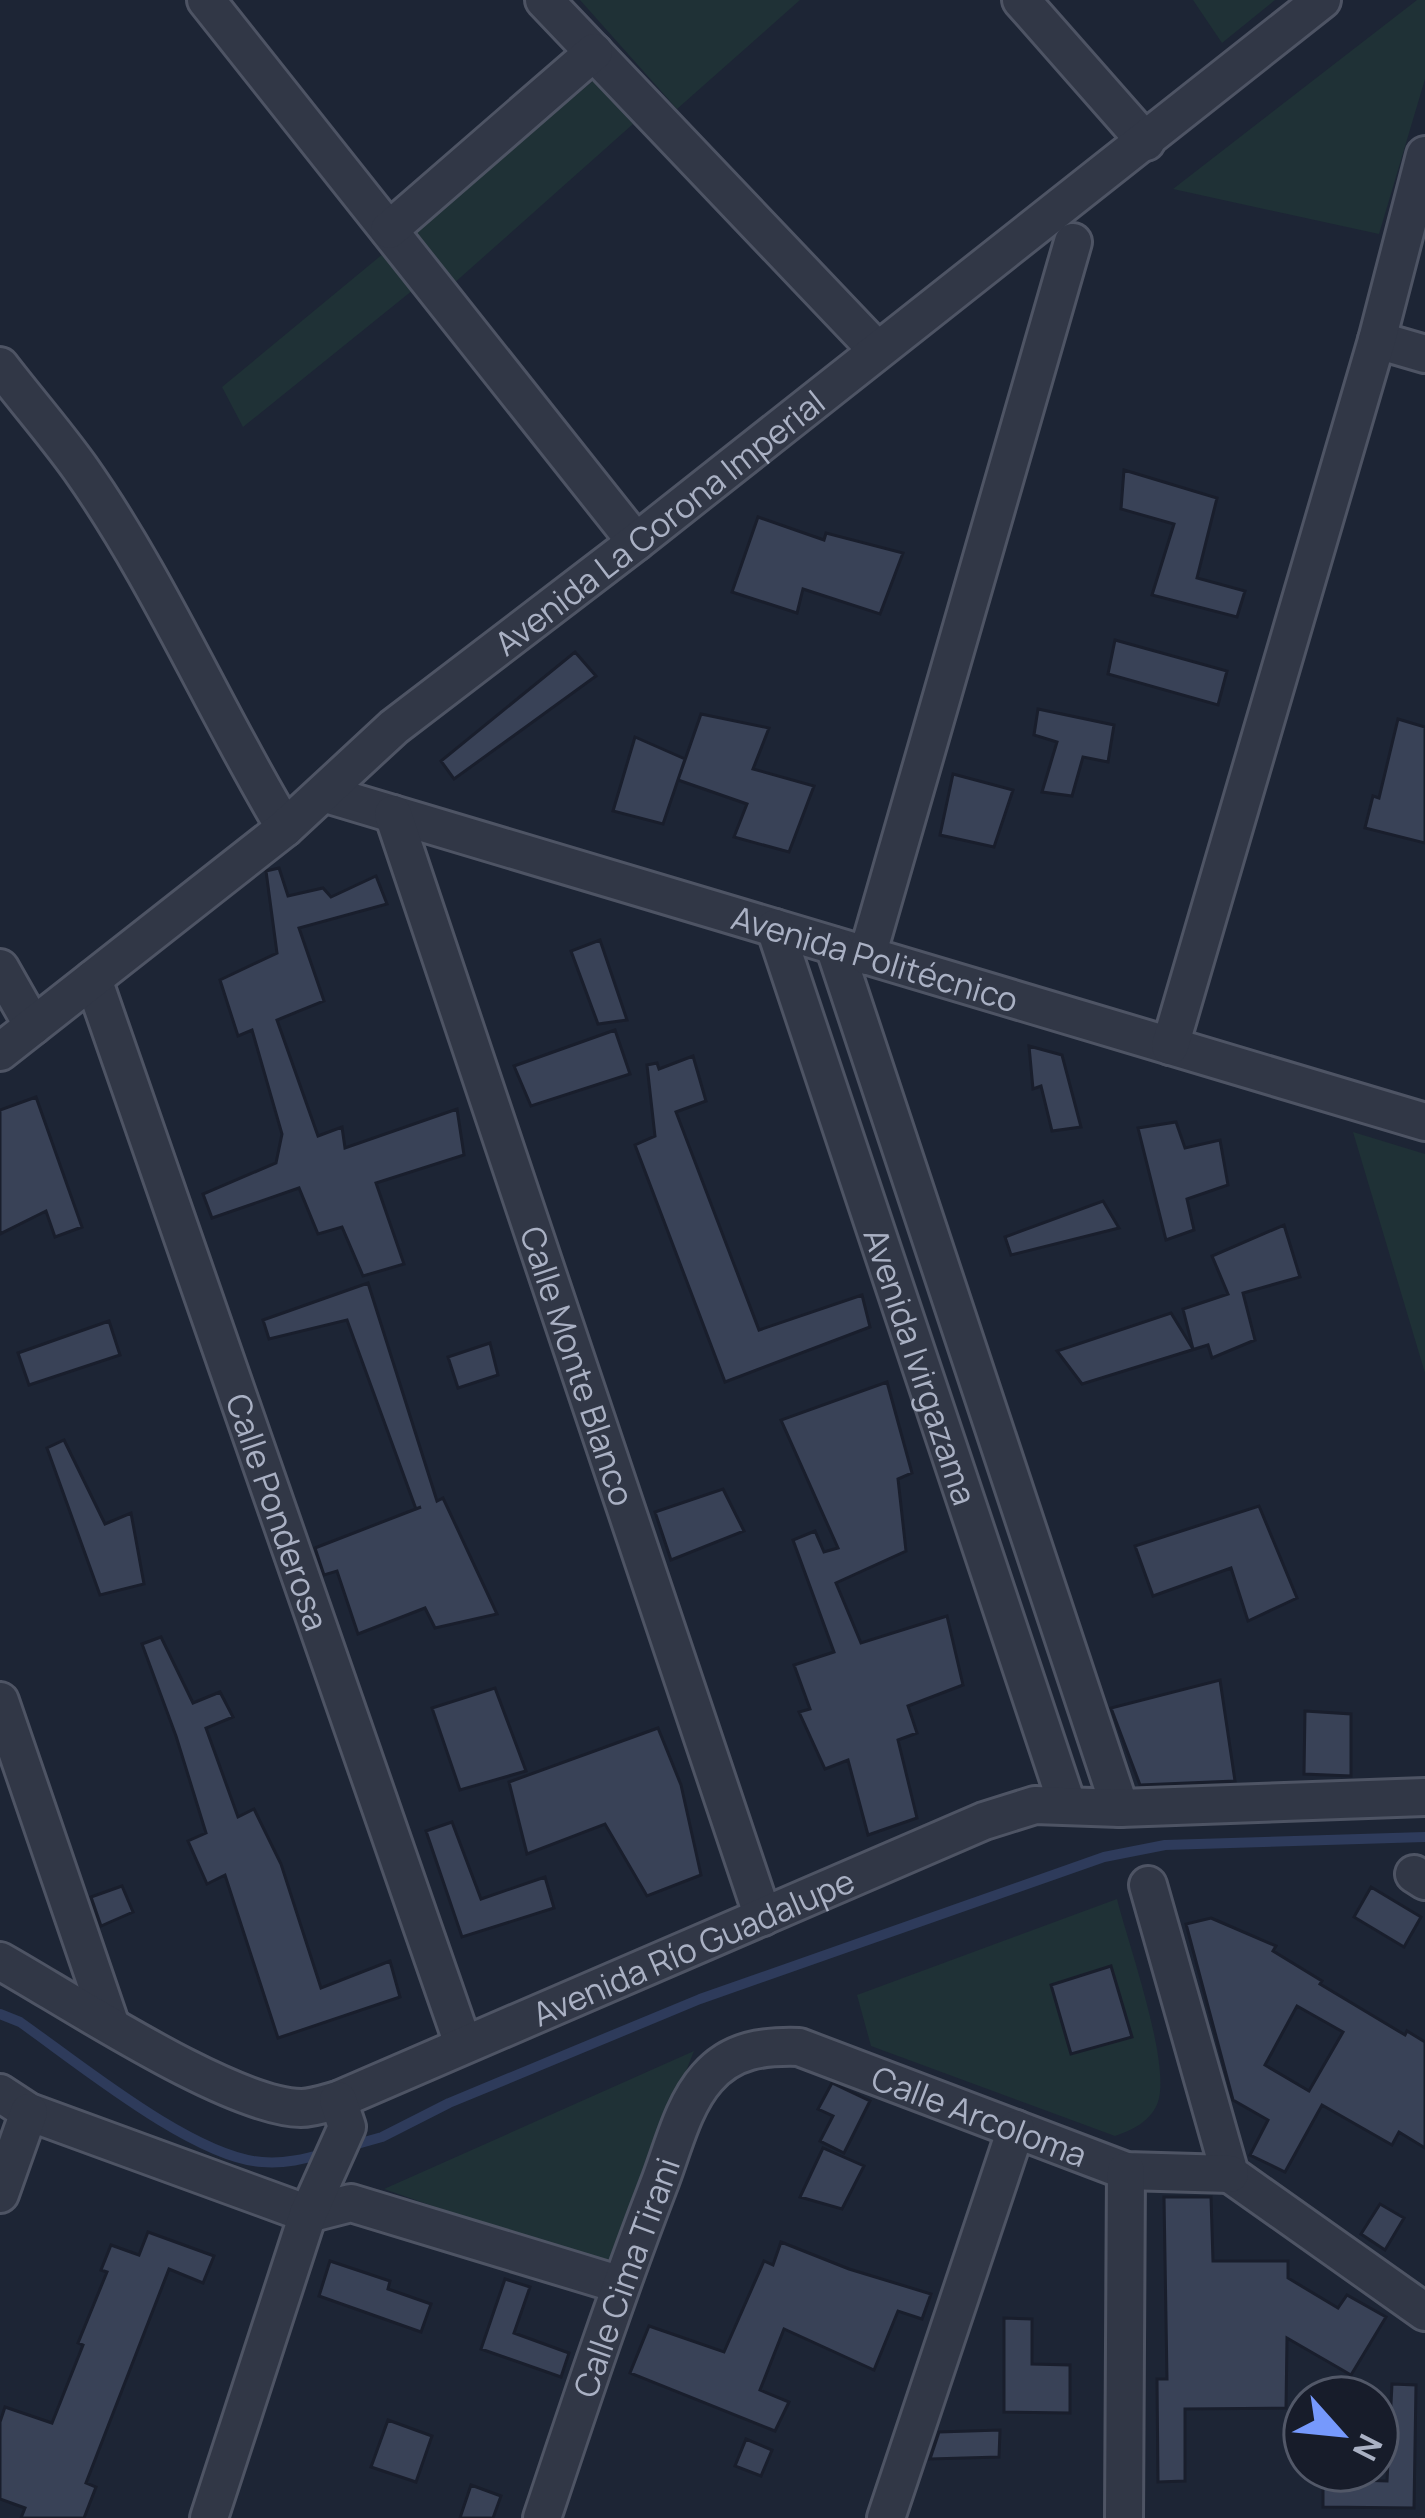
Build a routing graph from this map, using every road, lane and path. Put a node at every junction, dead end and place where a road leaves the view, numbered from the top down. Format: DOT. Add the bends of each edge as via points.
graph roads {
  1 [pos="206,0"];
  2 [pos="544,0"];
  3 [pos="1021,0"];
  4 [pos="1322,0"];
  5 [pos="593,52"];
  6 [pos="1146,142"];
  7 [pos="1425,155"];
  8 [pos="388,230"];
  9 [pos="1072,242"];
  10 [pos="1377,340"];
  11 [pos="877,350"];
  12 [pos="1425,354"];
  13 [pos="0,366"];
  14 [pos="636,542"];
  15 [pos="326,794"];
  16 [pos="393,814"];
  17 [pos="285,828"];
  18 [pos="775,928"];
  19 [pos="850,951"];
  20 [pos="0,968"];
  21 [pos="93,979"];
  22 [pos="33,1027"];
  23 [pos="1170,1046"];
  24 [pos="0,1052"];
  25 [pos="1425,1122"];
  26 [pos="0,1701"];
  27 [pos="1425,1797"];
  28 [pos="1066,1804"];
  29 [pos="1120,1808"];
  30 [pos="1148,1885"];
  31 [pos="763,1917"];
  32 [pos="0,1961"];
  33 [pos="110,2023"];
  34 [pos="463,2044"];
  35 [pos="735,2055"];
  36 [pos="15,2102"];
  37 [pos="343,2114"];
  38 [pos="1016,2129"];
  39 [pos="1126,2171"];
  40 [pos="1230,2174"];
  41 [pos="0,2194"];
  42 [pos="308,2214"];
  43 [pos="621,2284"];
  44 [pos="1425,2312"];
  45 [pos="209,2518"];
  46 [pos="542,2518"];
  47 [pos="886,2518"];
  48 [pos="1124,2518"];
  1 -- 8 [label="street"];
  2 -- 5 [label="street"];
  3 -- 6 [label="street"];
  4 -- 6 [label="street, Avenida La Corona Imperial"];
  5 -- 8 [label="street"];
  5 -- 11 [label="street"];
  6 -- 11 [label="street, Avenida La Corona Imperial"];
  7 -- 10 [label="street"];
  8 -- 14 [label="street"];
  9 -- 19 [label="street"];
  10 -- 12 [label="street"];
  10 -- 23 [label="street"];
  11 -- 14 [label="street, Avenida La Corona Imperial"];
  13 -- 17 [label="street" via="81,470"];
  14 -- 15 [label="street, Avenida La Corona Imperial" via="394,727"];
  15 -- 16 [label="street, Avenida Politécnico"];
  15 -- 17 [label="street, Avenida La Corona Imperial"];
  16 -- 18 [label="street, Avenida Politécnico"];
  16 -- 31 [label="street, Calle Monte Blanco"];
  17 -- 21 [label="street, Avenida La Corona Imperial"];
  18 -- 19 [label="street, Avenida Politécnico"];
  18 -- 28 [label="street, Avenida Ivirgazama"];
  19 -- 23 [label="street, Avenida Politécnico"];
  19 -- 29 [label="street, Avenida Ivirgazama"];
  20 -- 22 [label="street"];
  21 -- 22 [label="street, Avenida La Corona Imperial"];
  21 -- 34 [label="street, Calle Ponderosa"];
  22 -- 24 [label="street, Avenida La Corona Imperial"];
  23 -- 25 [label="street, Avenida Politécnico"];
  26 -- 33 [label="street"];
  27 -- 29 [label="street, Avenida Río Guadalupe"];
  28 -- 29 [label="street, Avenida Río Guadalupe"];
  28 -- 31 [label="street, Avenida Río Guadalupe" via="984,1821"];
  30 -- 40 [label="street"];
  31 -- 34 [label="street, Avenida Río Guadalupe"];
  32 -- 33 [label="street, Avenida Río Guadalupe"];
  33 -- 37 [label="street, Avenida Río Guadalupe" via="240,2092"];
  34 -- 37 [label="street, Avenida Río Guadalupe"];
  35 -- 38 [label="street, Calle Arcoloma" via="799,2047"];
  35 -- 43 [label="street, Calle Cima Tirani" via="707,2078 689,2108"];
  36 -- 41 [label="street"];
  36 -- 42 [label="street"];
  37 -- 42 [label="street"];
  38 -- 39 [label="street, Calle Arcoloma"];
  38 -- 47 [label="street"];
  39 -- 40 [label="street, Calle Arcoloma"];
  39 -- 48 [label="street"];
  40 -- 44 [label="street"];
  42 -- 43 [label="street" via="352,2203"];
  42 -- 45 [label="street"];
  43 -- 46 [label="street, Calle Cima Tirani"];
}
